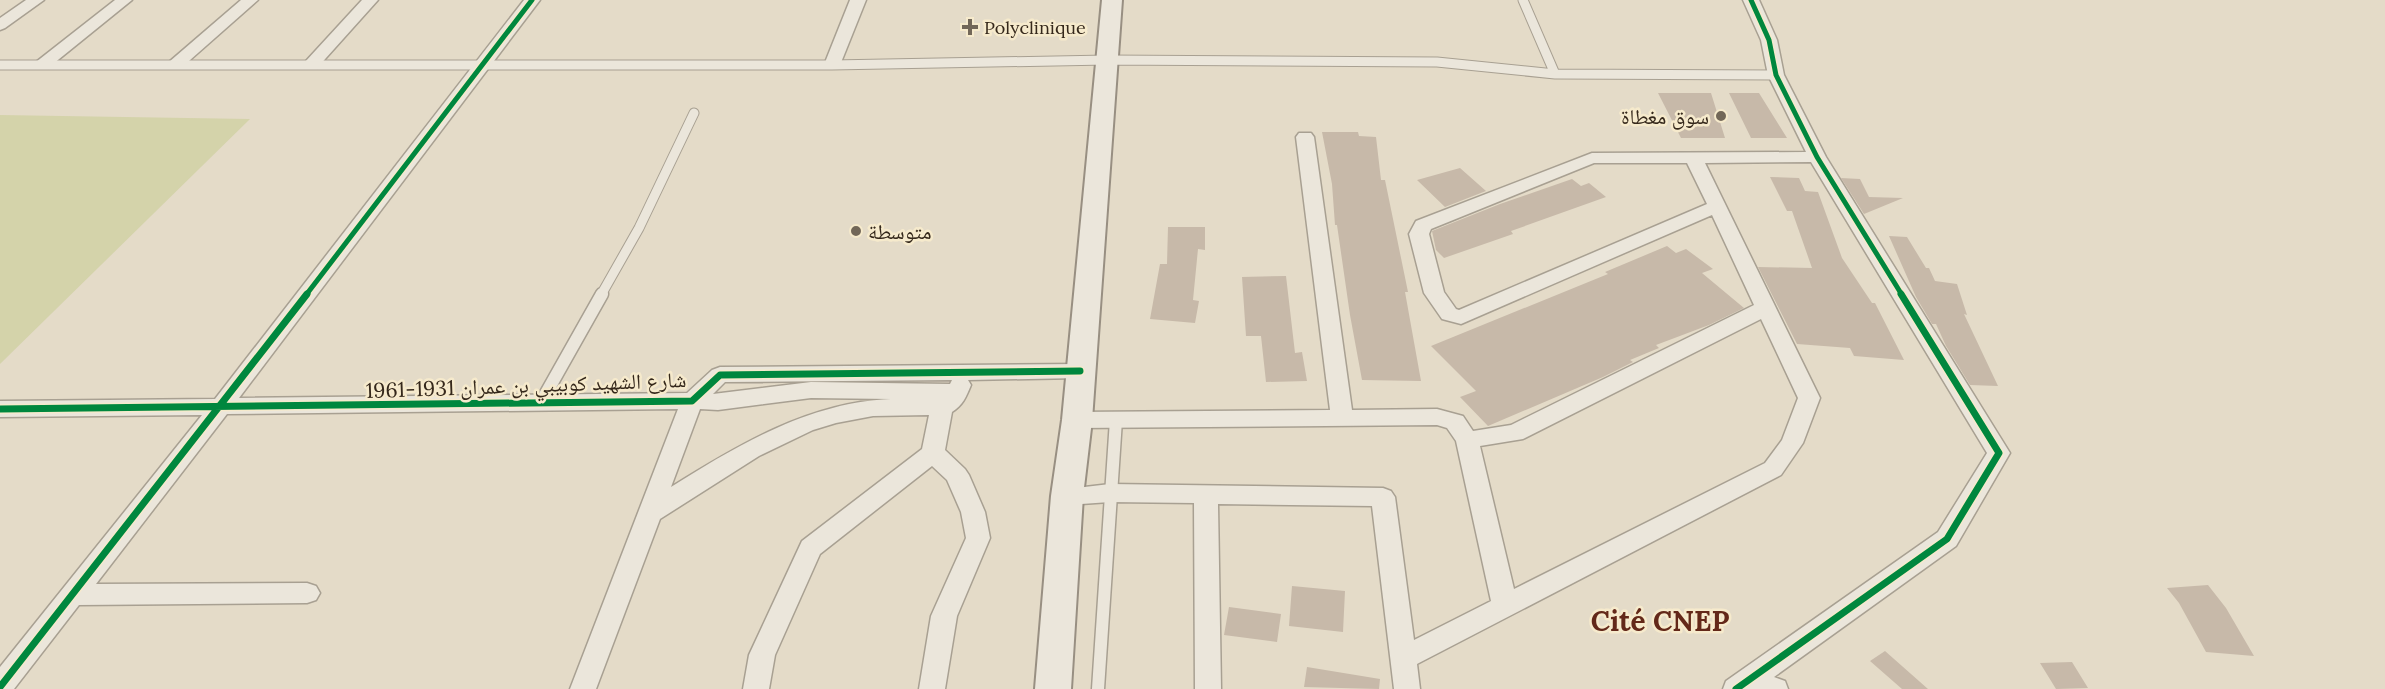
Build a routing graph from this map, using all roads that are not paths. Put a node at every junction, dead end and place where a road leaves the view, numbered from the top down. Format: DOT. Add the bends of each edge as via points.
graph roads {
  1 [pos="36,0"];
  2 [pos="124,0"];
  3 [pos="250,0"];
  4 [pos="370,0"];
  5 [pos="532,0"];
  6 [pos="844,0"];
  7 [pos="858,0"];
  8 [pos="1112,0"];
  9 [pos="1523,0"];
  10 [pos="1751,0"];
  11 [pos="0,25"];
  12 [pos="1107,60"];
  13 [pos="0,65"];
  14 [pos="42,65"];
  15 [pos="176,65"];
  16 [pos="311,65"];
  17 [pos="483,65"];
  18 [pos="832,65"];
  19 [pos="1555,74"];
  20 [pos="1776,75"];
  21 [pos="694,113"];
  22 [pos="1305,137"];
  23 [pos="1818,157"];
  24 [pos="1694,158"];
  25 [pos="1717,206"];
  26 [pos="1766,308"];
  27 [pos="1080,370"];
  28 [pos="955,390"];
  29 [pos="692,401"];
  30 [pos="540,404"];
  31 [pos="220,408"];
  32 [pos="0,409"];
  33 [pos="1342,418"];
  34 [pos="1077,420"];
  35 [pos="1116,420"];
  36 [pos="1467,440"];
  37 [pos="933,453"];
  38 [pos="1110,493"];
  39 [pos="1206,495"];
  40 [pos="1067,496"];
  41 [pos="648,514"];
  42 [pos="307,593"];
  43 [pos="72,596"];
  44 [pos="1505,606"];
  45 [pos="1403,658"];
  46 [pos="0,687"];
  47 [pos="1739,687"];
  48 [pos="583,689"];
  49 [pos="756,689"];
  50 [pos="932,689"];
  51 [pos="1053,689"];
  52 [pos="1098,689"];
  53 [pos="1208,689"];
  54 [pos="1407,689"];
  55 [pos="1775,689"];
  1 -- 11 [label="street"];
  2 -- 14 [label="street"];
  3 -- 15 [label="street"];
  4 -- 16 [label="street"];
  5 -- 17 [label="street"];
  6 -- 7 [label="street"];
  7 -- 18 [label="street"];
  8 -- 12 [label="main road"];
  9 -- 19 [label="lane"];
  10 -- 20 [label="street" via="1769,40"];
  12 -- 18 [label="lane"];
  12 -- 19 [label="lane" via="1437,62"];
  12 -- 27 [label="main road"];
  13 -- 14 [label="lane"];
  14 -- 15 [label="lane"];
  15 -- 16 [label="lane"];
  16 -- 17 [label="lane"];
  17 -- 18 [label="lane"];
  17 -- 31 [label="street"];
  19 -- 20 [label="lane"];
  20 -- 23 [label="street"];
  21 -- 30 [label="lane" via="639,228"];
  22 -- 33 [label="street"];
  23 -- 24 [label="street"];
  23 -- 47 [label="street" via="1999,453 1947,539"];
  24 -- 25 [label="street"];
  24 -- 25 [label="street" via="1592,158 1423,225 1419,234 1434,293 1449,314 1461,316"];
  25 -- 26 [label="street"];
  26 -- 36 [label="street" via="1515,433"];
  26 -- 44 [label="street" via="1809,398 1792,443 1773,469"];
  27 -- 28 [label="street"];
  27 -- 34 [label="main road"];
  28 -- 29 [label="street, شارع الشهيد كوبيبي بن عمران 1931-1961" via="811,390 718,402"];
  28 -- 37 [label="street"];
  28 -- 41 [label="street" via="864,408 794,428 746,452"];
  29 -- 30 [label="street, شارع الشهيد كوبيبي بن عمران 1931-1961"];
  29 -- 41 [label="street"];
  30 -- 31 [label="street, شارع الشهيد كوبيبي بن عمران 1931-1961"];
  31 -- 32 [label="street, شارع الشهيد كوبيبي بن عمران 1931-1961"];
  31 -- 43 [label="street"];
  33 -- 35 [label="street"];
  33 -- 36 [label="street" via="1437,417 1455,422"];
  34 -- 35 [label="street"];
  34 -- 40 [label="main road"];
  35 -- 38 [label="lane"];
  36 -- 44 [label="street"];
  37 -- 49 [label="street" via="811,548 762,655"];
  37 -- 50 [label="street" via="957,475 973,512 978,538 944,616"];
  38 -- 39 [label="street"];
  38 -- 40 [label="street"];
  38 -- 52 [label="lane"];
  39 -- 45 [label="street" via="1383,497"];
  39 -- 53 [label="street"];
  40 -- 51 [label="main road"];
  41 -- 48 [label="street"];
  42 -- 43 [label="street"];
  43 -- 46 [label="street"];
  44 -- 45 [label="street"];
  45 -- 54 [label="street"];
  47 -- 55 [label="street"];
}
